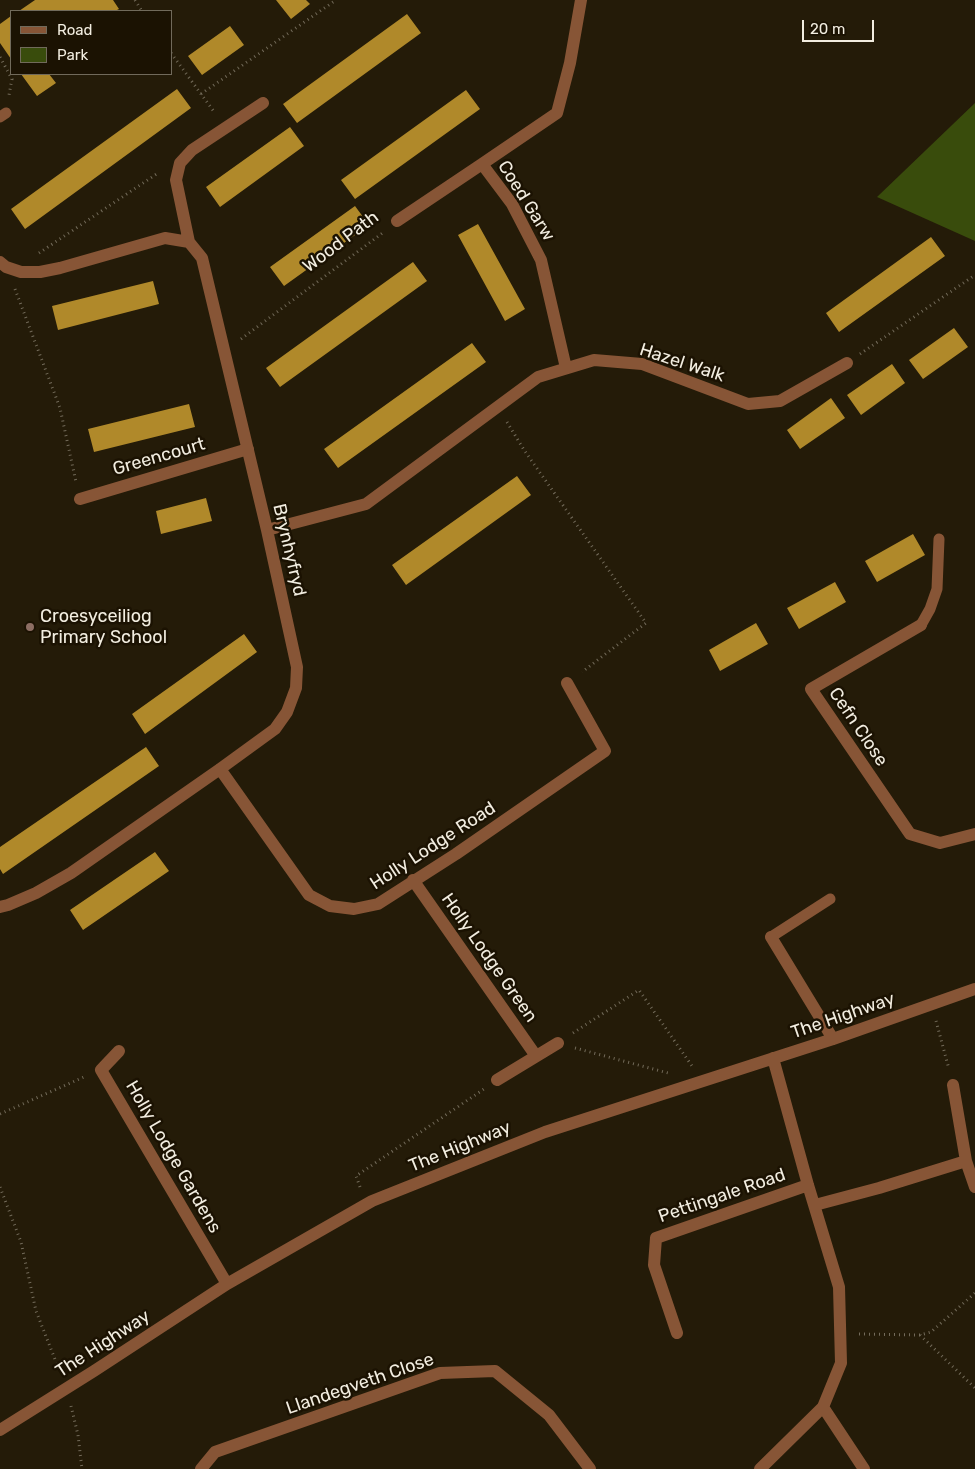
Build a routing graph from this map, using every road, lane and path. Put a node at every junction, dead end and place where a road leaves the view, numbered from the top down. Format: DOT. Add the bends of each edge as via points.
graph roads {
  1 [pos="336,0"];
  2 [pos="581,0"];
  3 [pos="172,54"];
  4 [pos="0,57"];
  5 [pos="201,94"];
  6 [pos="263,103"];
  7 [pos="3,115"];
  8 [pos="225,128"];
  9 [pos="482,164"];
  10 [pos="159,172"];
  11 [pos="397,222"];
  12 [pos="189,242"];
  13 [pos="7,266"];
  14 [pos="975,275"];
  15 [pos="224,352"];
  16 [pos="847,362"];
  17 [pos="566,368"];
  18 [pos="498,406"];
  19 [pos="248,449"];
  20 [pos="80,499"];
  21 [pos="267,530"];
  22 [pos="939,539"];
  23 [pos="921,625"];
  24 [pos="567,683"];
  25 [pos="220,769"];
  26 [pos="975,834"];
  27 [pos="414,880"];
  28 [pos="830,899"];
  29 [pos="0,907"];
  30 [pos="771,937"];
  31 [pos="975,989"];
  32 [pos="932,1004"];
  33 [pos="833,1039"];
  34 [pos="558,1043"];
  35 [pos="119,1052"];
  36 [pos="536,1056"];
  37 [pos="773,1058"];
  38 [pos="101,1070"];
  39 [pos="497,1080"];
  40 [pos="701,1081"];
  41 [pos="954,1085"];
  42 [pos="0,1114"];
  43 [pos="966,1161"];
  44 [pos="808,1185"];
  45 [pos="0,1187"];
  46 [pos="975,1187"];
  47 [pos="367,1204"];
  48 [pos="815,1205"];
  49 [pos="227,1284"];
  50 [pos="975,1293"];
  51 [pos="677,1333"];
  52 [pos="840,1333"];
  53 [pos="920,1335"];
  54 [pos="66,1388"];
  55 [pos="975,1388"];
  56 [pos="823,1407"];
  57 [pos="0,1430"];
  58 [pos="82,1469"];
  59 [pos="201,1469"];
  60 [pos="590,1469"];
  61 [pos="760,1469"];
  62 [pos="864,1469"];
  1 -- 5 [label="path"];
  2 -- 9 [label="street, Coed Garw" via="557,113"];
  3 -- 5 [label="path"];
  4 -- 7 [label="path" via="12,79"];
  5 -- 8 [label="path"];
  6 -- 8 [label="street"];
  8 -- 12 [label="street" via="192,150 180,163 176,180"];
  9 -- 11 [label="street, Wood Path"];
  9 -- 17 [label="street, Coed Garw" via="512,204 541,260"];
  10 -- 13 [label="path"];
  11 -- 15 [label="path, Wood Path"];
  12 -- 13 [label="street" via="166,238 40,272 21,272"];
  12 -- 15 [label="street, Brynhyfryd" via="202,258"];
  13 -- 20 [label="path" via="60,408"];
  14 -- 16 [label="path"];
  15 -- 19 [label="street, Brynhyfryd"];
  16 -- 17 [label="street, Hazel Walk" via="780,401 748,404 642,364 594,360"];
  17 -- 18 [label="street, Hazel Walk" via="538,376"];
  18 -- 21 [label="street, Hazel Walk" via="366,504"];
  18 -- 24 [label="path" via="524,450 646,623"];
  19 -- 20 [label="street, Greencourt"];
  19 -- 21 [label="street, Brynhyfryd"];
  21 -- 25 [label="street, Brynhyfryd" via="297,667 296,688 287,712 275,729"];
  22 -- 23 [label="lane" via="937,590"];
  23 -- 26 [label="street, Cefn Close" via="811,689 910,834 940,843"];
  24 -- 27 [label="street, Holly Lodge Road" via="605,750"];
  25 -- 27 [label="street, Holly Lodge Road" via="309,895 330,906 354,909 378,904"];
  25 -- 29 [label="street, Brynhyfryd" via="71,873 36,893"];
  27 -- 36 [label="street, Holly Lodge Green"];
  28 -- 30 [label="lane"];
  30 -- 33 [label="street"];
  31 -- 32 [label="street, The Highway"];
  32 -- 33 [label="street, The Highway"];
  32 -- 41 [label="path"];
  33 -- 37 [label="street, The Highway"];
  34 -- 36 [label="street"];
  34 -- 40 [label="path"];
  34 -- 40 [label="path" via="639,990"];
  35 -- 38 [label="street"];
  36 -- 39 [label="street"];
  37 -- 40 [label="street, The Highway"];
  37 -- 44 [label="street, Pettingale Road"];
  38 -- 42 [label="path"];
  38 -- 49 [label="street, Holly Lodge Gardens"];
  39 -- 47 [label="path" via="356,1176"];
  40 -- 47 [label="street, The Highway" via="545,1132"];
  41 -- 43 [label="street"];
  43 -- 46 [label="street"];
  43 -- 48 [label="street"];
  44 -- 48 [label="street, Pettingale Road"];
  44 -- 51 [label="street, Pettingale Road" via="656,1238 654,1265"];
  45 -- 54 [label="path" via="21,1242 36,1311"];
  47 -- 49 [label="street, The Highway"];
  48 -- 52 [label="street, Pettingale Road" via="839,1287"];
  49 -- 54 [label="street, The Highway"];
  50 -- 53 [label="path" via="930,1332"];
  52 -- 53 [label="path"];
  52 -- 56 [label="street, Pettingale Road" via="841,1363"];
  53 -- 55 [label="path"];
  54 -- 57 [label="street, The Highway"];
  54 -- 58 [label="path" via="78,1434"];
  56 -- 61 [label="street, Pettingale Road"];
  56 -- 62 [label="street"];
  59 -- 60 [label="street, Llandegveth Close" via="215,1452 440,1373 495,1372 549,1415"];
}
